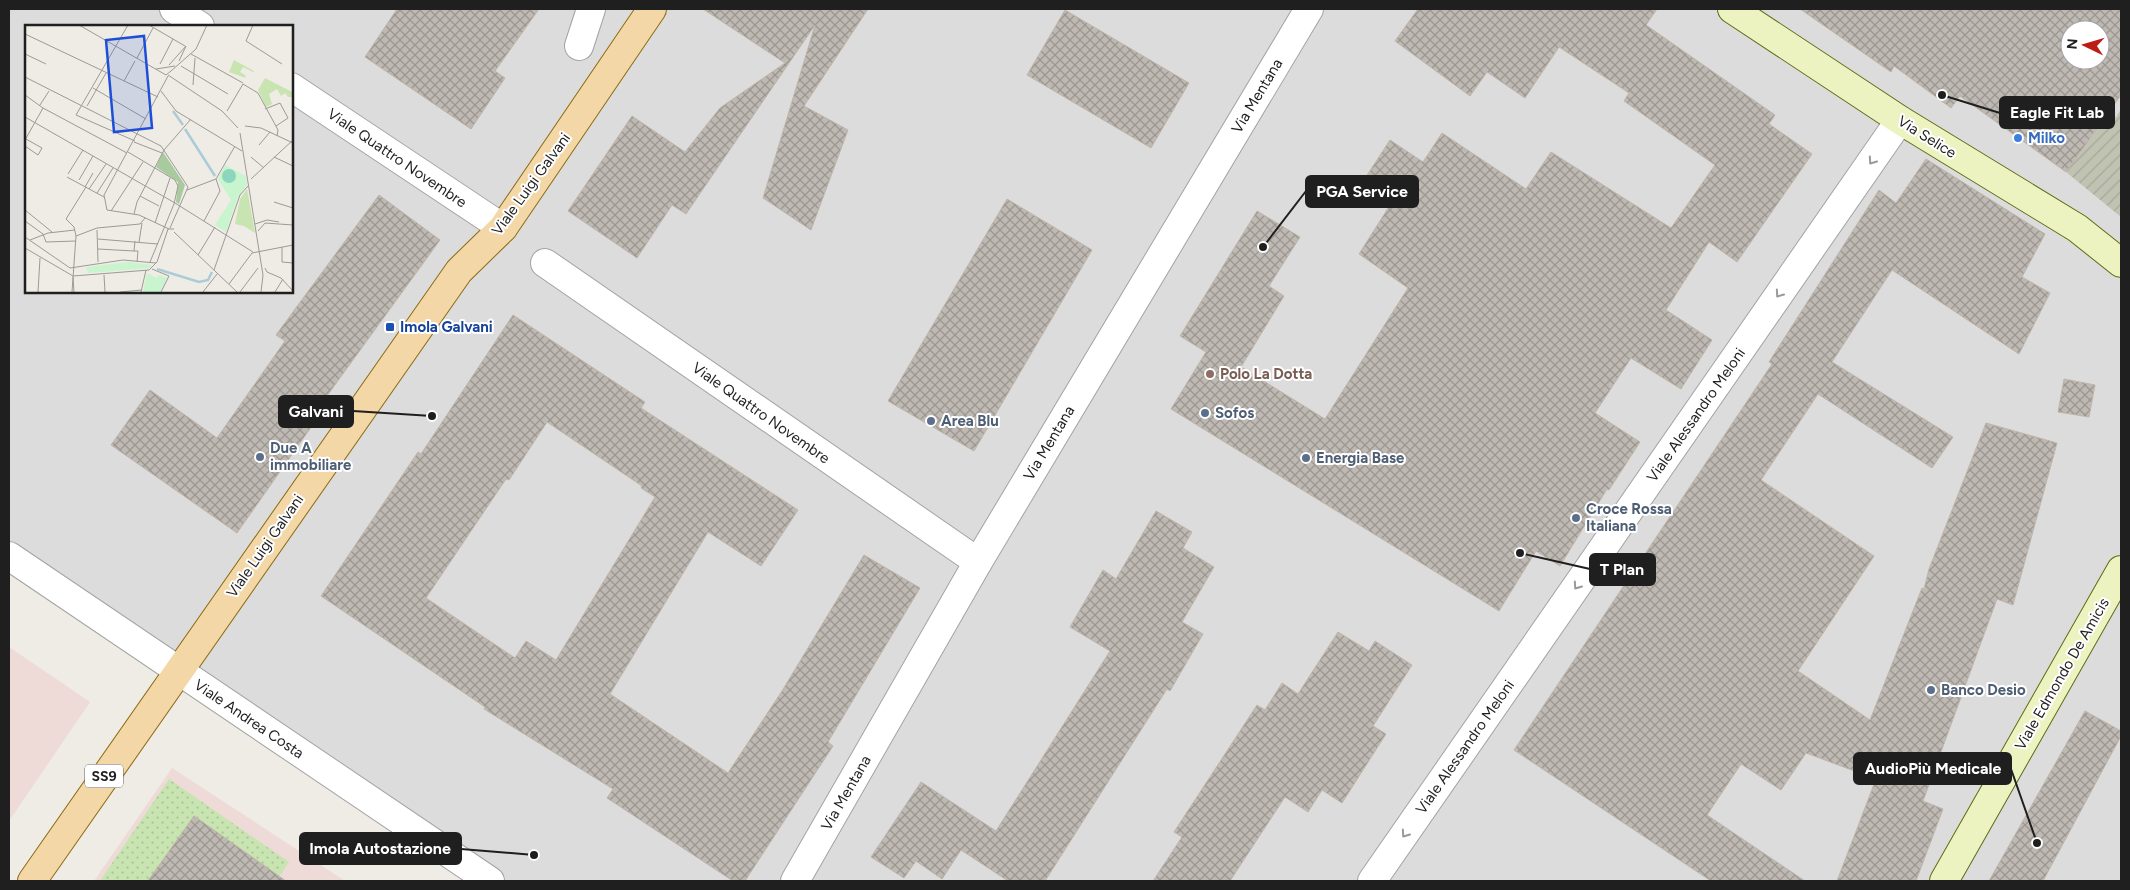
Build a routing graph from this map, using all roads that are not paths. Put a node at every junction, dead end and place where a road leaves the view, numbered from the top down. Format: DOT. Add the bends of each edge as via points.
graph roads {
  1 [pos="174,9"];
  2 [pos="591,9"];
  3 [pos="652,9"];
  4 [pos="1309,9"];
  5 [pos="1732,9"];
  6 [pos="198,25"];
  7 [pos="579,46"];
  8 [pos="292,88"];
  9 [pos="1900,120"];
  10 [pos="502,228"];
  11 [pos="545,263"];
  12 [pos="2121,263"];
  13 [pos="9,556"];
  14 [pos="978,562"];
  15 [pos="2121,570"];
  16 [pos="178,672"];
  17 [pos="32,881"];
  18 [pos="490,881"];
  19 [pos="796,881"];
  20 [pos="1372,881"];
  21 [pos="1944,881"];
  1 -- 6 [label="street"];
  2 -- 7 [label="street"];
  3 -- 10 [label="main road, Viale Luigi Galvani / SS9"];
  4 -- 14 [label="street, Via Mentana"];
  5 -- 9 [label="street, Via Selice"];
  8 -- 10 [label="street, Viale Quattro Novembre"];
  9 -- 12 [label="street, Via Selice" via="2077,228"];
  9 -- 20 [label="street, Viale Alessandro Meloni, one-way"];
  10 -- 16 [label="main road, Viale Luigi Galvani / SS9" via="459,271"];
  11 -- 14 [label="street, Viale Quattro Novembre"];
  13 -- 16 [label="street, Viale Andrea Costa"];
  14 -- 19 [label="street, Via Mentana"];
  15 -- 21 [label="street, Viale Edmondo De Amicis"];
  16 -- 17 [label="main road, SS9"];
  16 -- 18 [label="street, Viale Andrea Costa"];
}
